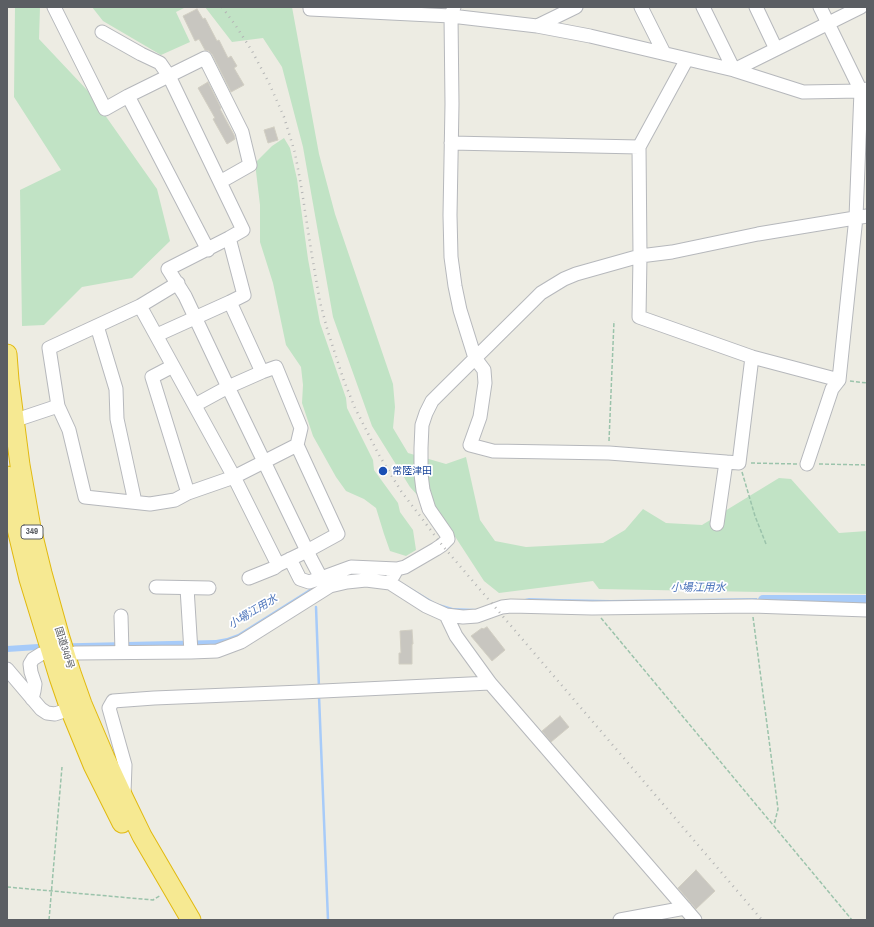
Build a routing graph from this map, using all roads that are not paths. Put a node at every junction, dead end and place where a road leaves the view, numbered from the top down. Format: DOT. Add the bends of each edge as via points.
graph roads {
  1 [pos="54,7"];
  2 [pos="310,7"];
  3 [pos="576,7"];
  4 [pos="641,7"];
  5 [pos="703,7"];
  6 [pos="756,7"];
  7 [pos="820,7"];
  8 [pos="860,7"];
  9 [pos="453,11"];
  10 [pos="828,23"];
  11 [pos="536,26"];
  12 [pos="102,32"];
  13 [pos="776,49"];
  14 [pos="664,53"];
  15 [pos="687,59"];
  16 [pos="734,70"];
  17 [pos="169,76"];
  18 [pos="864,90"];
  19 [pos="128,96"];
  20 [pos="451,143"];
  21 [pos="639,147"];
  22 [pos="220,182"];
  23 [pos="862,217"];
  24 [pos="229,238"];
  25 [pos="208,250"];
  26 [pos="640,256"];
  27 [pos="178,283"];
  28 [pos="230,302"];
  29 [pos="140,306"];
  30 [pos="195,317"];
  31 [pos="97,326"];
  32 [pos="156,335"];
  33 [pos="7,354"];
  34 [pos="752,357"];
  35 [pos="475,358"];
  36 [pos="174,366"];
  37 [pos="262,372"];
  38 [pos="838,380"];
  39 [pos="228,387"];
  40 [pos="195,405"];
  41 [pos="58,406"];
  42 [pos="11,422"];
  43 [pos="297,445"];
  44 [pos="264,461"];
  45 [pos="733,462"];
  46 [pos="807,464"];
  47 [pos="7,476"];
  48 [pos="234,477"];
  49 [pos="188,493"];
  50 [pos="135,502"];
  51 [pos="717,524"];
  52 [pos="307,551"];
  53 [pos="290,559"];
  54 [pos="278,565"];
  55 [pos="397,569"];
  56 [pos="248,578"];
  57 [pos="321,578"];
  58 [pos="390,583"];
  59 [pos="156,587"];
  60 [pos="188,588"];
  61 [pos="209,588"];
  62 [pos="867,610"];
  63 [pos="446,615"];
  64 [pos="121,616"];
  65 [pos="191,646"];
  66 [pos="122,647"];
  67 [pos="75,653"];
  68 [pos="41,654"];
  69 [pos="7,669"];
  70 [pos="490,683"];
  71 [pos="32,699"];
  72 [pos="76,706"];
  73 [pos="124,799"];
  74 [pos="685,908"];
  75 [pos="670,917"];
  76 [pos="176,920"];
  77 [pos="191,920"];
  78 [pos="620,920"];
  79 [pos="695,920"];
  1 -- 19 [label="street" via="105,109"];
  2 -- 9 [label="street"];
  3 -- 11 [label="street"];
  4 -- 14 [label="street"];
  5 -- 16 [label="street"];
  6 -- 13 [label="street"];
  7 -- 10 [label="street"];
  8 -- 10 [label="street"];
  9 -- 11 [label="street"];
  9 -- 20 [label="street"];
  10 -- 13 [label="street"];
  10 -- 18 [label="street"];
  11 -- 14 [label="street"];
  12 -- 17 [label="street" via="160,63"];
  13 -- 16 [label="street"];
  14 -- 15 [label="street"];
  15 -- 16 [label="street"];
  15 -- 21 [label="street"];
  16 -- 18 [label="street" via="803,92"];
  17 -- 19 [label="street"];
  17 -- 22 [label="street"];
  17 -- 22 [label="street" via="205,58 242,132 250,165"];
  18 -- 23 [label="street"];
  19 -- 25 [label="street"];
  20 -- 21 [label="street"];
  20 -- 35 [label="street" via="451,256 460,310"];
  21 -- 26 [label="street"];
  22 -- 24 [label="street" via="243,230"];
  23 -- 26 [label="street"];
  23 -- 38 [label="street"];
  24 -- 25 [label="street"];
  24 -- 28 [label="street" via="244,295"];
  25 -- 27 [label="street" via="168,269"];
  26 -- 34 [label="street" via="639,317"];
  26 -- 35 [label="street" via="576,274 552,286 534,300"];
  27 -- 29 [label="street"];
  27 -- 30 [label="street"];
  28 -- 30 [label="street"];
  28 -- 37 [label="street"];
  29 -- 31 [label="street"];
  29 -- 32 [label="street"];
  30 -- 32 [label="street"];
  30 -- 39 [label="street"];
  31 -- 41 [label="street" via="49,348"];
  31 -- 50 [label="street" via="116,389 117,418"];
  32 -- 36 [label="street"];
  33 -- 42 [label="highway, 国道349号 / 349"];
  34 -- 38 [label="street"];
  34 -- 45 [label="street"];
  35 -- 45 [label="street" via="484,370 485,383 480,417 470,445 493,452 609,453"];
  35 -- 55 [label="street" via="432,402 422,425 423,490 429,509 448,535 448,539 436,549"];
  36 -- 40 [label="street"];
  36 -- 49 [label="street" via="152,378"];
  37 -- 39 [label="street"];
  37 -- 43 [label="street" via="276,367 301,428"];
  38 -- 46 [label="street" via="832,390"];
  39 -- 40 [label="street"];
  39 -- 44 [label="street"];
  40 -- 48 [label="street"];
  41 -- 42 [label="street"];
  41 -- 50 [label="street" via="69,430 85,497"];
  42 -- 72 [label="highway, 国道349号 / 349" via="31,528"];
  43 -- 44 [label="street"];
  43 -- 52 [label="street" via="338,534"];
  44 -- 48 [label="street"];
  44 -- 52 [label="street"];
  45 -- 51 [label="street"];
  47 -- 72 [label="highway, 国道349号 / 349" via="29,579 47,642"];
  48 -- 49 [label="street"];
  48 -- 54 [label="street"];
  49 -- 50 [label="street" via="165,502"];
  52 -- 53 [label="street"];
  52 -- 57 [label="street"];
  53 -- 54 [label="street"];
  53 -- 57 [label="street" via="300,580 309,582"];
  54 -- 56 [label="street"];
  55 -- 57 [label="street" via="351,566"];
  55 -- 58 [label="street"];
  58 -- 63 [label="street" via="426,606"];
  58 -- 65 [label="street" via="366,580 330,586 241,642 218,650"];
  59 -- 60 [label="street"];
  60 -- 61 [label="street"];
  60 -- 65 [label="street"];
  62 -- 63 [label="street" via="752,606 511,606 477,616"];
  63 -- 70 [label="street" via="456,636"];
  64 -- 66 [label="street"];
  65 -- 66 [label="street"];
  66 -- 67 [label="street"];
  68 -- 71 [label="street" via="30,664 35,684"];
  69 -- 71 [label="street"];
  70 -- 73 [label="street" via="113,701 109,708 124,765"];
  70 -- 74 [label="street"];
  71 -- 72 [label="street" via="47,713 55,714"];
  72 -- 73 [label="highway, 国道349号 / 349"];
  72 -- 76 [label="highway, 国道349号 / 349" via="93,765 108,798"];
  73 -- 77 [label="highway, 国道349号 / 349" via="142,836"];
  74 -- 75 [label="street"];
  74 -- 79 [label="street"];
  75 -- 78 [label="street"];
}
